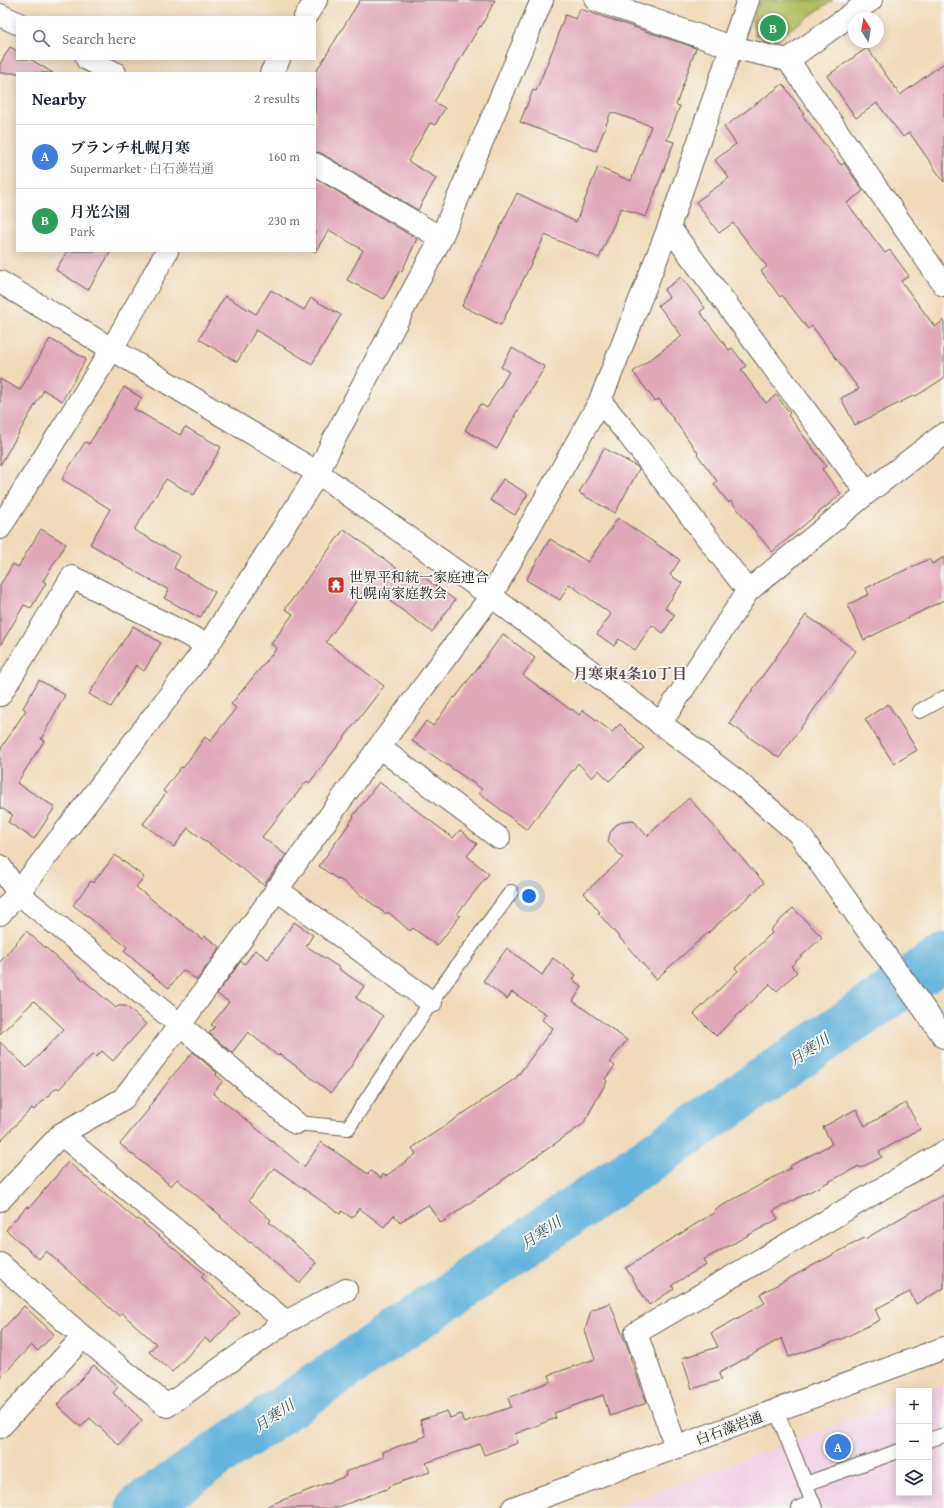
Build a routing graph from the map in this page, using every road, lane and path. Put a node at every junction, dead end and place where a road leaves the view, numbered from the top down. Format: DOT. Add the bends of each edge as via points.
graph roads {
  1 [pos="316,0"];
  2 [pos="542,0"];
  3 [pos="596,0"];
  4 [pos="748,0"];
  5 [pos="871,0"];
  6 [pos="0,15"];
  7 [pos="306,16"];
  8 [pos="16,23"];
  9 [pos="731,47"];
  10 [pos="89,60"];
  11 [pos="278,60"];
  12 [pos="788,60"];
  13 [pos="113,72"];
  14 [pos="272,72"];
  15 [pos="316,165"];
  16 [pos="669,227"];
  17 [pos="441,238"];
  18 [pos="166,252"];
  19 [pos="0,282"];
  20 [pos="944,285"];
  21 [pos="112,349"];
  22 [pos="600,401"];
  23 [pos="944,434"];
  24 [pos="318,473"];
  25 [pos="867,493"];
  26 [pos="0,528"];
  27 [pos="748,590"];
  28 [pos="491,596"];
  29 [pos="208,645"];
  30 [pos="0,695"];
  31 [pos="944,698"];
  32 [pos="920,711"];
  33 [pos="660,724"];
  34 [pos="379,747"];
  35 [pos="499,838"];
  36 [pos="0,866"];
  37 [pos="276,889"];
  38 [pos="511,892"];
  39 [pos="18,893"];
  40 [pos="0,914"];
  41 [pos="431,1002"];
  42 [pos="180,1025"];
  43 [pos="944,1036"];
  44 [pos="296,1123"];
  45 [pos="61,1134"];
  46 [pos="944,1152"];
  47 [pos="0,1200"];
  48 [pos="0,1264"];
  49 [pos="346,1290"];
  50 [pos="286,1322"];
  51 [pos="83,1337"];
  52 [pos="944,1348"];
  53 [pos="776,1410"];
  54 [pos="0,1427"];
  55 [pos="944,1435"];
  56 [pos="932,1439"];
  57 [pos="676,1447"];
  58 [pos="896,1452"];
  59 [pos="806,1484"];
  60 [pos="814,1505"];
  61 [pos="513,1508"];
  62 [pos="799,1508"];
  1 -- 7 [label="street"];
  2 -- 17 [label="street"];
  3 -- 9 [label="street"];
  4 -- 9 [label="street"];
  5 -- 12 [label="street"];
  6 -- 8 [label="street"];
  9 -- 12 [label="street"];
  9 -- 16 [label="street"];
  10 -- 13 [label="street"];
  11 -- 14 [label="street"];
  12 -- 20 [label="street"];
  15 -- 17 [label="street"];
  16 -- 22 [label="street"];
  16 -- 25 [label="street"];
  17 -- 24 [label="street"];
  18 -- 21 [label="street"];
  19 -- 21 [label="street"];
  21 -- 24 [label="street"];
  21 -- 26 [label="street"];
  22 -- 27 [label="street"];
  22 -- 28 [label="street"];
  23 -- 25 [label="street"];
  24 -- 28 [label="street"];
  24 -- 29 [label="street"];
  25 -- 27 [label="street"];
  27 -- 33 [label="street"];
  28 -- 33 [label="street"];
  28 -- 34 [label="street"];
  29 -- 30 [label="street" via="72,577"];
  29 -- 39 [label="street"];
  31 -- 32 [label="lane"];
  33 -- 43 [label="street" via="737,781 799,834"];
  34 -- 35 [label="street"];
  34 -- 37 [label="street"];
  36 -- 39 [label="street"];
  37 -- 41 [label="street"];
  37 -- 42 [label="street"];
  38 -- 41 [label="lane"];
  39 -- 40 [label="street"];
  39 -- 42 [label="street"];
  41 -- 44 [label="lane" via="348,1128"];
  42 -- 44 [label="street"];
  42 -- 45 [label="street" via="123,1099"];
  45 -- 47 [label="street"];
  45 -- 50 [label="street"];
  46 -- 57 [label="street" via="636,1333"];
  48 -- 51 [label="street"];
  49 -- 50 [label="street"];
  50 -- 51 [label="street" via="167,1406"];
  51 -- 54 [label="street"];
  52 -- 53 [label="street, 白石藻岩通"];
  53 -- 57 [label="street, 白石藻岩通"];
  53 -- 59 [label="lane"];
  55 -- 56 [label="lane"];
  57 -- 61 [label="street, 白石藻岩通"];
  58 -- 59 [label="lane"];
  59 -- 60 [label="lane"];
  60 -- 62 [label="lane"];
}
